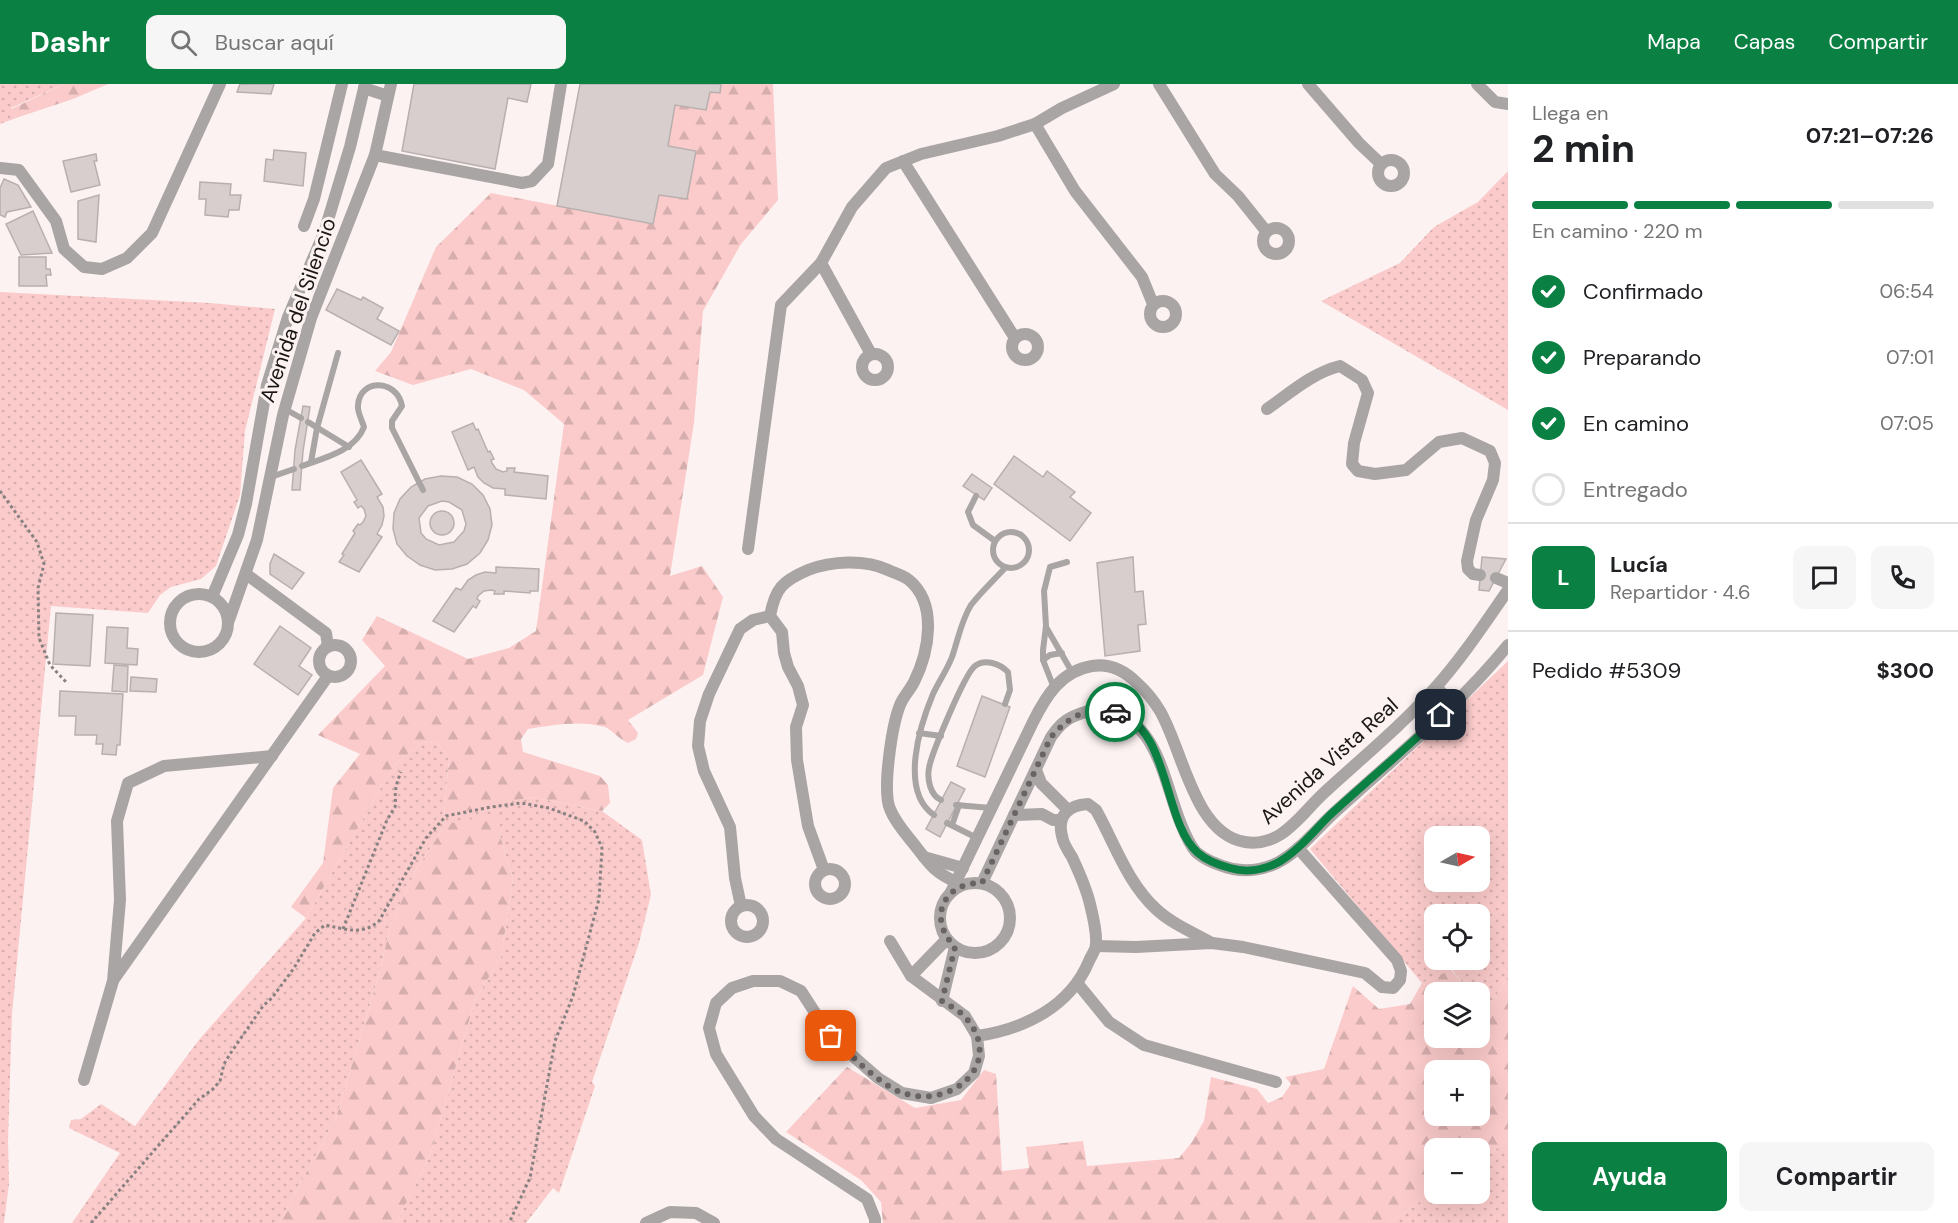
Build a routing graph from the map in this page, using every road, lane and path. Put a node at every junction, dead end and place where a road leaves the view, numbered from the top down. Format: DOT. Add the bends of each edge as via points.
graph roads {
  1 [pos="220,84"];
  2 [pos="342,84"];
  3 [pos="561,84"];
  4 [pos="1114,84"];
  5 [pos="1160,84"];
  6 [pos="1308,84"];
  7 [pos="1478,84"];
  8 [pos="364,86"];
  9 [pos="390,90"];
  10 [pos="1508,104"];
  11 [pos="1035,124"];
  12 [pos="375,155"];
  13 [pos="903,161"];
  14 [pos="1381,164"];
  15 [pos="0,168"];
  16 [pos="304,226"];
  17 [pos="1266,231"];
  18 [pos="821,263"];
  19 [pos="1153,304"];
  20 [pos="1015,338"];
  21 [pos="338,352"];
  22 [pos="871,354"];
  23 [pos="285,409"];
  24 [pos="1267,409"];
  25 [pos="301,418"];
  26 [pos="308,422"];
  27 [pos="316,428"];
  28 [pos="349,447"];
  29 [pos="311,462"];
  30 [pos="302,466"];
  31 [pos="294,469"];
  32 [pos="271,477"];
  33 [pos="423,490"];
  34 [pos="0,491"];
  35 [pos="976,496"];
  36 [pos="995,541"];
  37 [pos="748,549"];
  38 [pos="1067,562"];
  39 [pos="1005,568"];
  40 [pos="246,574"];
  41 [pos="1477,575"];
  42 [pos="1508,590"];
  43 [pos="212,597"];
  44 [pos="770,616"];
  45 [pos="229,620"];
  46 [pos="1046,626"];
  47 [pos="1508,645"];
  48 [pos="328,647"];
  49 [pos="1062,653"];
  50 [pos="1043,660"];
  51 [pos="1073,673"];
  52 [pos="328,676"];
  53 [pos="67,683"];
  54 [pos="1436,687"];
  55 [pos="1054,688"];
  56 [pos="1005,704"];
  57 [pos="1453,704"];
  58 [pos="1393,732"];
  59 [pos="919,733"];
  60 [pos="941,735"];
  61 [pos="1406,748"];
  62 [pos="272,756"];
  63 [pos="1184,765"];
  64 [pos="915,766"];
  65 [pos="929,767"];
  66 [pos="1036,770"];
  67 [pos="401,771"];
  68 [pos="1166,779"];
  69 [pos="941,800"];
  70 [pos="992,808"];
  71 [pos="934,815"];
  72 [pos="1014,815"];
  73 [pos="1064,815"];
  74 [pos="977,838"];
  75 [pos="1298,848"];
  76 [pos="924,856"];
  77 [pos="963,868"];
  78 [pos="824,870"];
  79 [pos="982,883"];
  80 [pos="954,887"];
  81 [pos="741,906"];
  82 [pos="343,929"];
  83 [pos="890,941"];
  84 [pos="1212,942"];
  85 [pos="951,943"];
  86 [pos="1096,946"];
  87 [pos="911,976"];
  88 [pos="113,981"];
  89 [pos="1078,984"];
  90 [pos="942,1001"];
  91 [pos="977,1036"];
  92 [pos="84,1080"];
  93 [pos="1276,1082"];
  94 [pos="93,1223"];
  95 [pos="509,1223"];
  96 [pos="646,1223"];
  97 [pos="714,1223"];
  98 [pos="875,1223"];
  1 -- 15 [label="street" via="152,233 127,258 102,269 84,267 64,249 56,221 33,187 19,170"];
  2 -- 16 [label="street"];
  3 -- 12 [label="street" via="548,165 532,181 522,183"];
  4 -- 11 [label="street"];
  5 -- 17 [label="street" via="1215,174"];
  6 -- 14 [label="street"];
  7 -- 10 [label="street" via="1495,102"];
  8 -- 9 [label="street"];
  8 -- 43 [label="street, Avenida del Silencio" via="324,233 288,317 267,385 241,525"];
  9 -- 12 [label="street, Avenida del Silencio"];
  11 -- 13 [label="street"];
  11 -- 19 [label="street" via="1075,191 1142,277"];
  12 -- 23 [label="street, Avenida del Silencio" via="311,318"];
  13 -- 18 [label="street" via="886,168 852,207"];
  13 -- 20 [label="street"];
  18 -- 22 [label="street"];
  18 -- 37 [label="street" via="781,305"];
  21 -- 27 [label="lane"];
  23 -- 25 [label="lane"];
  23 -- 32 [label="street, Avenida del Silencio"];
  24 -- 41 [label="street" via="1311,378 1340,366 1362,381 1368,393 1354,442 1352,464 1358,471 1375,474 1406,470 1439,442 1462,438 1490,451 1495,463 1492,480 1476,520 1467,561 1468,569"];
  26 -- 27 [label="lane"];
  27 -- 28 [label="lane"];
  27 -- 29 [label="lane"];
  28 -- 29 [label="lane"];
  28 -- 33 [label="lane" via="364,427 358,410 360,396 378,385 392,388 402,406 392,420 392,428"];
  29 -- 30 [label="lane"];
  31 -- 32 [label="lane"];
  32 -- 40 [label="street, Avenida del Silencio"];
  34 -- 53 [label="path" via="37,542 44,564 38,588 39,638 50,665"];
  35 -- 36 [label="lane" via="968,512 973,525"];
  36 -- 39 [label="lane" via="991,549 995,561"];
  36 -- 39 [label="lane" via="1009,532 1022,535 1029,545 1028,558 1019,567"];
  38 -- 46 [label="lane" via="1050,567 1044,591"];
  39 -- 59 [label="lane" via="971,606"];
  40 -- 45 [label="street, Avenida del Silencio"];
  40 -- 48 [label="street" via="326,633"];
  42 -- 54 [label="street, Avenida Vista Real"];
  43 -- 45 [label="street"];
  43 -- 45 [label="street, Avenida del Silencio" via="196,594 177,605 172,616 174,638 192,651 213,649 222,641"];
  44 -- 76 [label="street" via="774,596 788,579 819,566 852,563 882,567 909,580 924,600 928,622 926,648 915,681 900,705 891,739 888,776 889,807 901,829"];
  44 -- 78 [label="street" via="782,632 788,667 803,705 796,727 797,760 808,826"];
  44 -- 81 [label="street" via="753,620 740,629 700,721 698,746 704,771 730,827"];
  46 -- 49 [label="lane"];
  46 -- 50 [label="lane"];
  47 -- 57 [label="street, Avenida Vista Real"];
  48 -- 52 [label="street" via="321,653 319,663"];
  48 -- 52 [label="street" via="344,648 352,662 344,676"];
  49 -- 50 [label="lane"];
  49 -- 51 [label="lane"];
  50 -- 55 [label="lane"];
  51 -- 55 [label="street, Avenida Vista Real"];
  51 -- 63 [label="street, Avenida Vista Real" via="1101,665 1129,676 1159,709"];
  52 -- 62 [label="street"];
  54 -- 57 [label="street"];
  54 -- 58 [label="street, Avenida Vista Real"];
  55 -- 70 [label="street, Avenida Vista Real" via="1041,706"];
  56 -- 60 [label="lane" via="1010,690 1008,672 994,663 974,666"];
  57 -- 61 [label="street, Avenida Vista Real"];
  58 -- 61 [label="street"];
  58 -- 63 [label="street, Avenida Vista Real" via="1283,834 1267,842 1246,843 1226,836 1198,802"];
  59 -- 60 [label="lane"];
  59 -- 64 [label="lane"];
  60 -- 65 [label="lane"];
  61 -- 75 [label="street, Avenida Vista Real"];
  62 -- 88 [label="street"];
  62 -- 88 [label="street" via="164,766 128,783 117,821 120,900"];
  63 -- 68 [label="street"];
  64 -- 65 [label="lane"];
  64 -- 71 [label="lane" via="922,802"];
  65 -- 69 [label="lane" via="930,789"];
  66 -- 68 [label="street, Avenida Vista Real" via="1051,737 1063,723 1099,709 1118,712 1145,733"];
  66 -- 72 [label="street, Avenida Vista Real"];
  66 -- 73 [label="street"];
  67 -- 82 [label="path" via="394,795 396,805 382,829"];
  68 -- 75 [label="street, Avenida Vista Real" via="1186,837 1197,852 1215,864 1255,870 1277,863"];
  70 -- 74 [label="street, Avenida Vista Real"];
  70 -- 74 [label="lane" via="958,805 950,824"];
  72 -- 73 [label="street" via="1042,814 1053,820"];
  72 -- 79 [label="street, Avenida Vista Real"];
  73 -- 84 [label="street" via="1077,805 1088,804 1096,810 1142,894 1166,916"];
  73 -- 86 [label="street" via="1062,838 1090,903"];
  74 -- 77 [label="street, Avenida Vista Real"];
  75 -- 84 [label="street" via="1397,960 1401,980 1393,987 1382,987 1365,973"];
  76 -- 77 [label="street"];
  76 -- 80 [label="street"];
  77 -- 80 [label="street, Avenida Vista Real"];
  79 -- 80 [label="street"];
  79 -- 85 [label="street" via="1002,894 1008,904 1010,927 1005,937 998,946 976,953 965,952"];
  80 -- 85 [label="street" via="941,910 942,931"];
  82 -- 94 [label="path" via="325,925 315,933 294,969 262,1006 230,1054 220,1081 199,1099"];
  82 -- 95 [label="path" via="370,929 378,921 426,838 446,816 521,803 572,815 595,832 602,848 599,899 573,996 555,1041 530,1178"];
  83 -- 87 [label="street"];
  84 -- 86 [label="street"];
  85 -- 87 [label="street"];
  85 -- 90 [label="street"];
  86 -- 89 [label="street"];
  87 -- 90 [label="street"];
  88 -- 92 [label="street"];
  89 -- 91 [label="street" via="1062,1000 1023,1026"];
  89 -- 93 [label="street" via="1109,1022 1144,1045"];
  90 -- 91 [label="street" via="965,1016"];
  91 -- 98 [label="street" via="979,1056 974,1073 957,1089 931,1098 902,1093 878,1078 831,1036 801,991 780,981 753,981 732,988 716,1004 710,1028 716,1054 754,1116 776,1139 867,1199"];
  96 -- 97 [label="street" via="670,1212 696,1213"];
}
